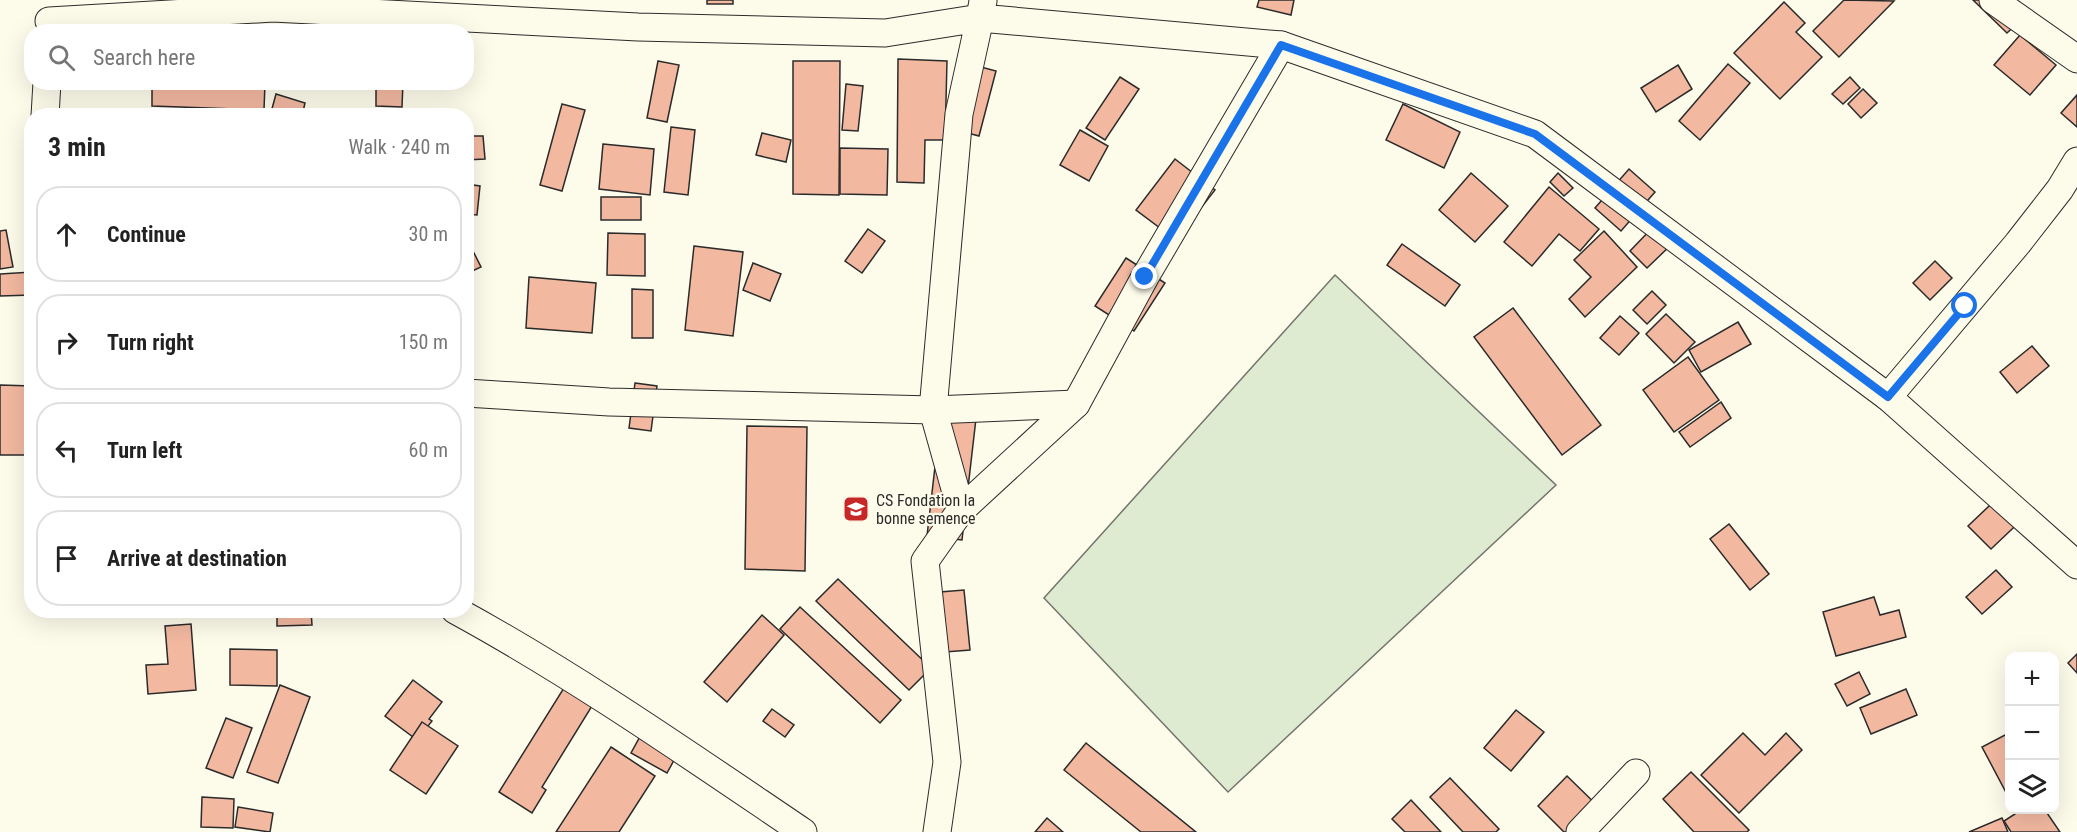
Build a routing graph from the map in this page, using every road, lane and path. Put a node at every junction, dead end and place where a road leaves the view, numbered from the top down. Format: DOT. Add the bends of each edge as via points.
graph roads {
  1 [pos="1993,0"];
  2 [pos="982,9"];
  3 [pos="49,18"];
  4 [pos="1281,45"];
  5 [pos="2077,59"];
  6 [pos="46,90"];
  7 [pos="45,108"];
  8 [pos="2077,162"];
  9 [pos="474,394"];
  10 [pos="1888,397"];
  11 [pos="1076,404"];
  12 [pos="933,410"];
  13 [pos="961,510"];
  14 [pos="2077,565"];
  15 [pos="469,618"];
  16 [pos="1636,773"];
  17 [pos="802,832"];
  18 [pos="937,832"];
  19 [pos="1580,832"];
  1 -- 5 [label="street"];
  2 -- 3 [label="street" via="885,33 638,27 273,8"];
  2 -- 4 [label="street"];
  2 -- 12 [label="street" via="958,114"];
  4 -- 10 [label="street" via="1535,134"];
  4 -- 11 [label="street" via="1145,277"];
  6 -- 7 [label="street"];
  8 -- 10 [label="street" via="2018,243"];
  9 -- 12 [label="street" via="609,402"];
  10 -- 14 [label="street"];
  11 -- 12 [label="street"];
  11 -- 13 [label="street"];
  12 -- 13 [label="street"];
  13 -- 18 [label="street" via="925,561 947,762"];
  15 -- 17 [label="street" via="511,641"];
  16 -- 19 [label="street"];
}
